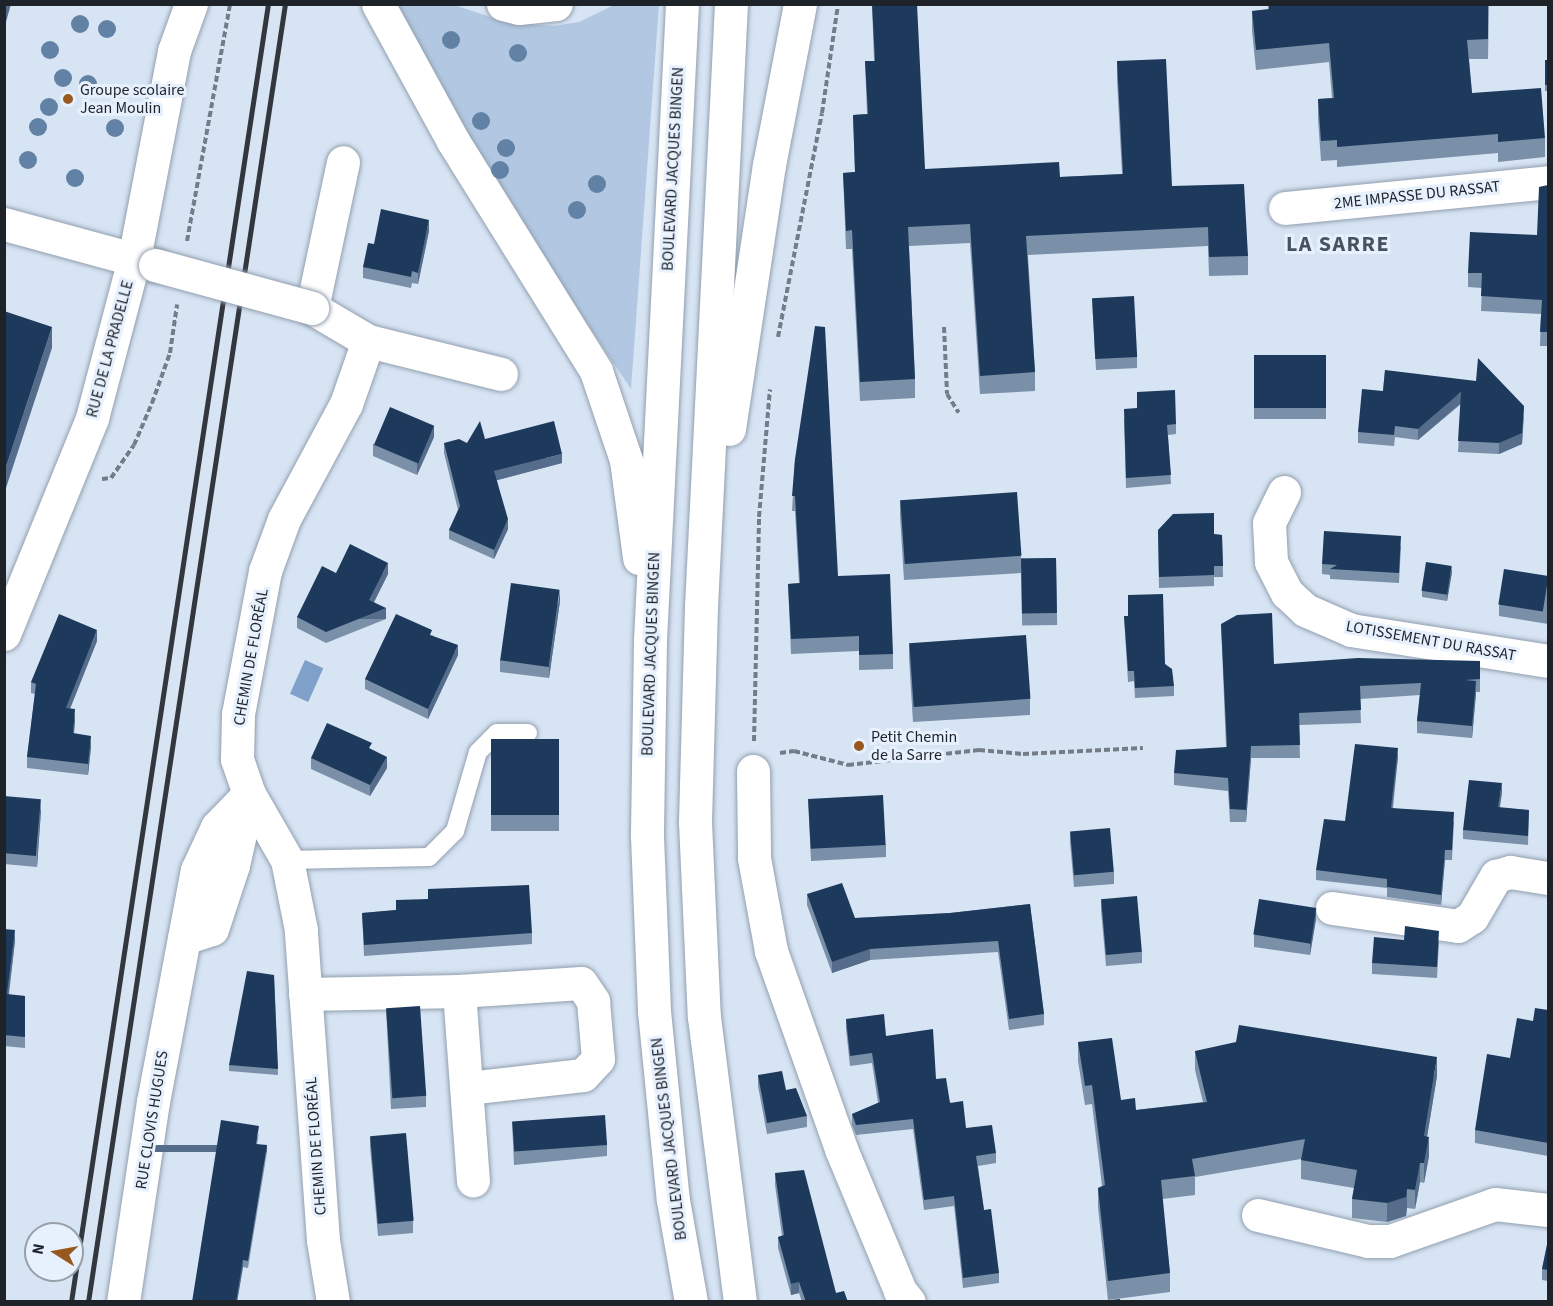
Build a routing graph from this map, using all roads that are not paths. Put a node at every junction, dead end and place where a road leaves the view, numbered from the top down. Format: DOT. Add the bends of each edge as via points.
graph roads {
  1 [pos="169,4"];
  2 [pos="191,4"];
  3 [pos="378,4"];
  4 [pos="503,4"];
  5 [pos="556,4"];
  6 [pos="682,4"];
  7 [pos="731,4"];
  8 [pos="800,4"];
  9 [pos="174,51"];
  10 [pos="343,162"];
  11 [pos="1548,182"];
  12 [pos="1286,208"];
  13 [pos="4,224"];
  14 [pos="145,262"];
  15 [pos="312,308"];
  16 [pos="368,341"];
  17 [pos="501,374"];
  18 [pos="1284,492"];
  19 [pos="701,606"];
  20 [pos="4,634"];
  21 [pos="650,640"];
  22 [pos="1548,661"];
  23 [pos="528,733"];
  24 [pos="753,771"];
  25 [pos="249,794"];
  26 [pos="287,860"];
  27 [pos="1548,878"];
  28 [pos="1332,908"];
  29 [pos="459,991"];
  30 [pos="305,994"];
  31 [pos="467,1088"];
  32 [pos="472,1180"];
  33 [pos="1548,1210"];
  34 [pos="1258,1215"];
  35 [pos="123,1302"];
  36 [pos="333,1302"];
  37 [pos="691,1302"];
  38 [pos="740,1302"];
  39 [pos="909,1302"];
  1 -- 9 [label="main road, RUE DE LA PRADELLE"];
  2 -- 9 [label="main road, RUE DE LA PRADELLE"];
  3 -- 21 [label="main road" via="453,141 596,371 626,460"];
  4 -- 5 [label="main road" via="519,8"];
  6 -- 21 [label="main road, BOULEVARD JACQUES BINGEN"];
  7 -- 19 [label="main road"];
  8 -- 19 [label="main road" via="769,165"];
  9 -- 14 [label="main road, RUE DE LA PRADELLE"];
  10 -- 15 [label="main road"];
  11 -- 12 [label="main road, 2ME IMPASSE DU RASSAT"];
  13 -- 14 [label="main road"];
  14 -- 15 [label="main road, bridge"];
  14 -- 20 [label="main road, RUE DE LA PRADELLE" via="92,418"];
  15 -- 16 [label="main road"];
  16 -- 17 [label="main road"];
  16 -- 25 [label="main road, CHEMIN DE FLORÉAL" via="346,404 284,519 265,571 238,714 237,759"];
  18 -- 22 [label="main road, LOTISSEMENT DU RASSAT" via="1269,523 1271,562 1287,593 1305,610 1351,630"];
  19 -- 38 [label="main road" via="695,822 705,1017"];
  21 -- 37 [label="main road, BOULEVARD JACQUES BINGEN" via="647,836 654,1011 673,1200"];
  23 -- 26 [label="lane" via="497,733 478,752 455,831 429,858"];
  24 -- 39 [label="main road" via="754,858 771,951 841,1149 900,1291"];
  25 -- 26 [label="main road, CHEMIN DE FLORÉAL"];
  25 -- 35 [label="main road, RUE CLOVIS HUGUES" via="233,865 212,929 184,938 153,1102"];
  26 -- 30 [label="main road, CHEMIN DE FLORÉAL" via="301,930"];
  27 -- 28 [label="main road" via="1510,872 1496,876 1472,918 1458,926"];
  29 -- 30 [label="main road"];
  29 -- 31 [label="main road"];
  29 -- 31 [label="main road" via="581,984 593,1001 598,1059 583,1075"];
  30 -- 36 [label="main road, CHEMIN DE FLORÉAL" via="323,1240"];
  31 -- 32 [label="main road"];
  33 -- 34 [label="main road" via="1495,1204 1390,1241 1368,1241"];
}
